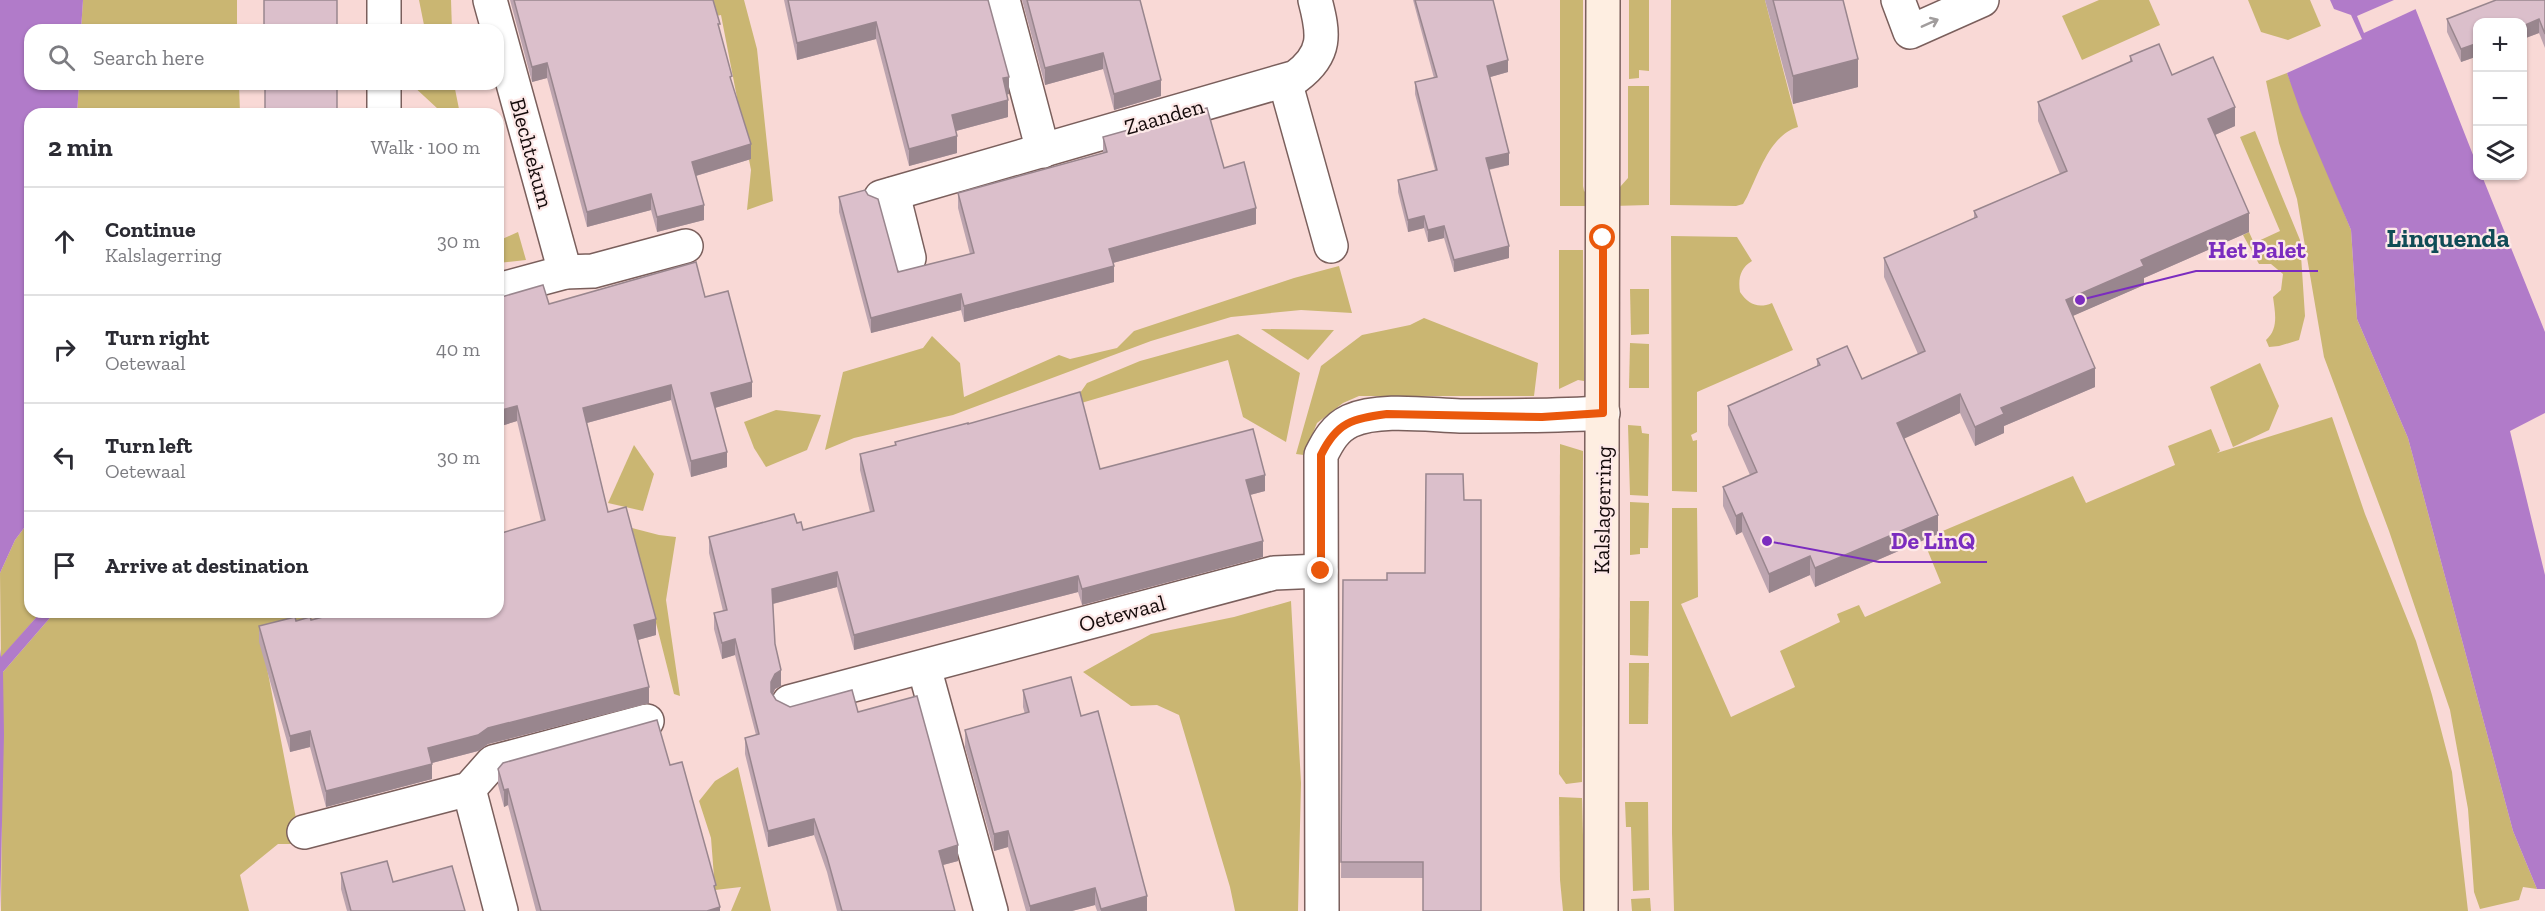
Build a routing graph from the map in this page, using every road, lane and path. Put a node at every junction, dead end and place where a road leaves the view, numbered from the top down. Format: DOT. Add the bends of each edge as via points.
graph roads {
  1 [pos="384,0"];
  2 [pos="490,0"];
  3 [pos="1003,0"];
  4 [pos="1315,0"];
  5 [pos="1603,0"];
  6 [pos="1898,0"];
  7 [pos="1982,0"];
  8 [pos="384,24"];
  9 [pos="497,24"];
  10 [pos="504,51"];
  11 [pos="1285,81"];
  12 [pos="384,90"];
  13 [pos="384,108"];
  14 [pos="1043,150"];
  15 [pos="686,246"];
  16 [pos="1331,246"];
  17 [pos="909,258"];
  18 [pos="564,272"];
  19 [pos="504,288"];
  20 [pos="1603,413"];
  21 [pos="1321,571"];
  22 [pos="924,667"];
  23 [pos="789,702"];
  24 [pos="647,721"];
  25 [pos="469,789"];
  26 [pos="304,832"];
  27 [pos="501,911"];
  28 [pos="991,911"];
  29 [pos="1322,911"];
  30 [pos="1601,911"];
  1 -- 8 [label="street"];
  2 -- 9 [label="street, Blechtekum"];
  3 -- 14 [label="street"];
  4 -- 11 [label="street, Zaanden" via="1321,23 1320,48 1306,69"];
  5 -- 20 [label="street, Kalslagerring"];
  6 -- 7 [label="street, one-way" via="1910,32"];
  10 -- 18 [label="street, Blechtekum"];
  11 -- 14 [label="street, Zaanden"];
  11 -- 16 [label="street"];
  12 -- 13 [label="street"];
  14 -- 17 [label="street, Zaanden" via="887,195"];
  15 -- 18 [label="street" via="593,271"];
  18 -- 19 [label="street"];
  20 -- 21 [label="street" via="1542,417 1387,414 1341,426 1321,455"];
  20 -- 30 [label="street, Kalslagerring"];
  21 -- 22 [label="street, Oetewaal" via="1274,573"];
  21 -- 29 [label="street"];
  22 -- 23 [label="street, Oetewaal"];
  22 -- 28 [label="street"];
  24 -- 25 [label="street" via="493,762"];
  25 -- 26 [label="street"];
  25 -- 27 [label="street"];
}
